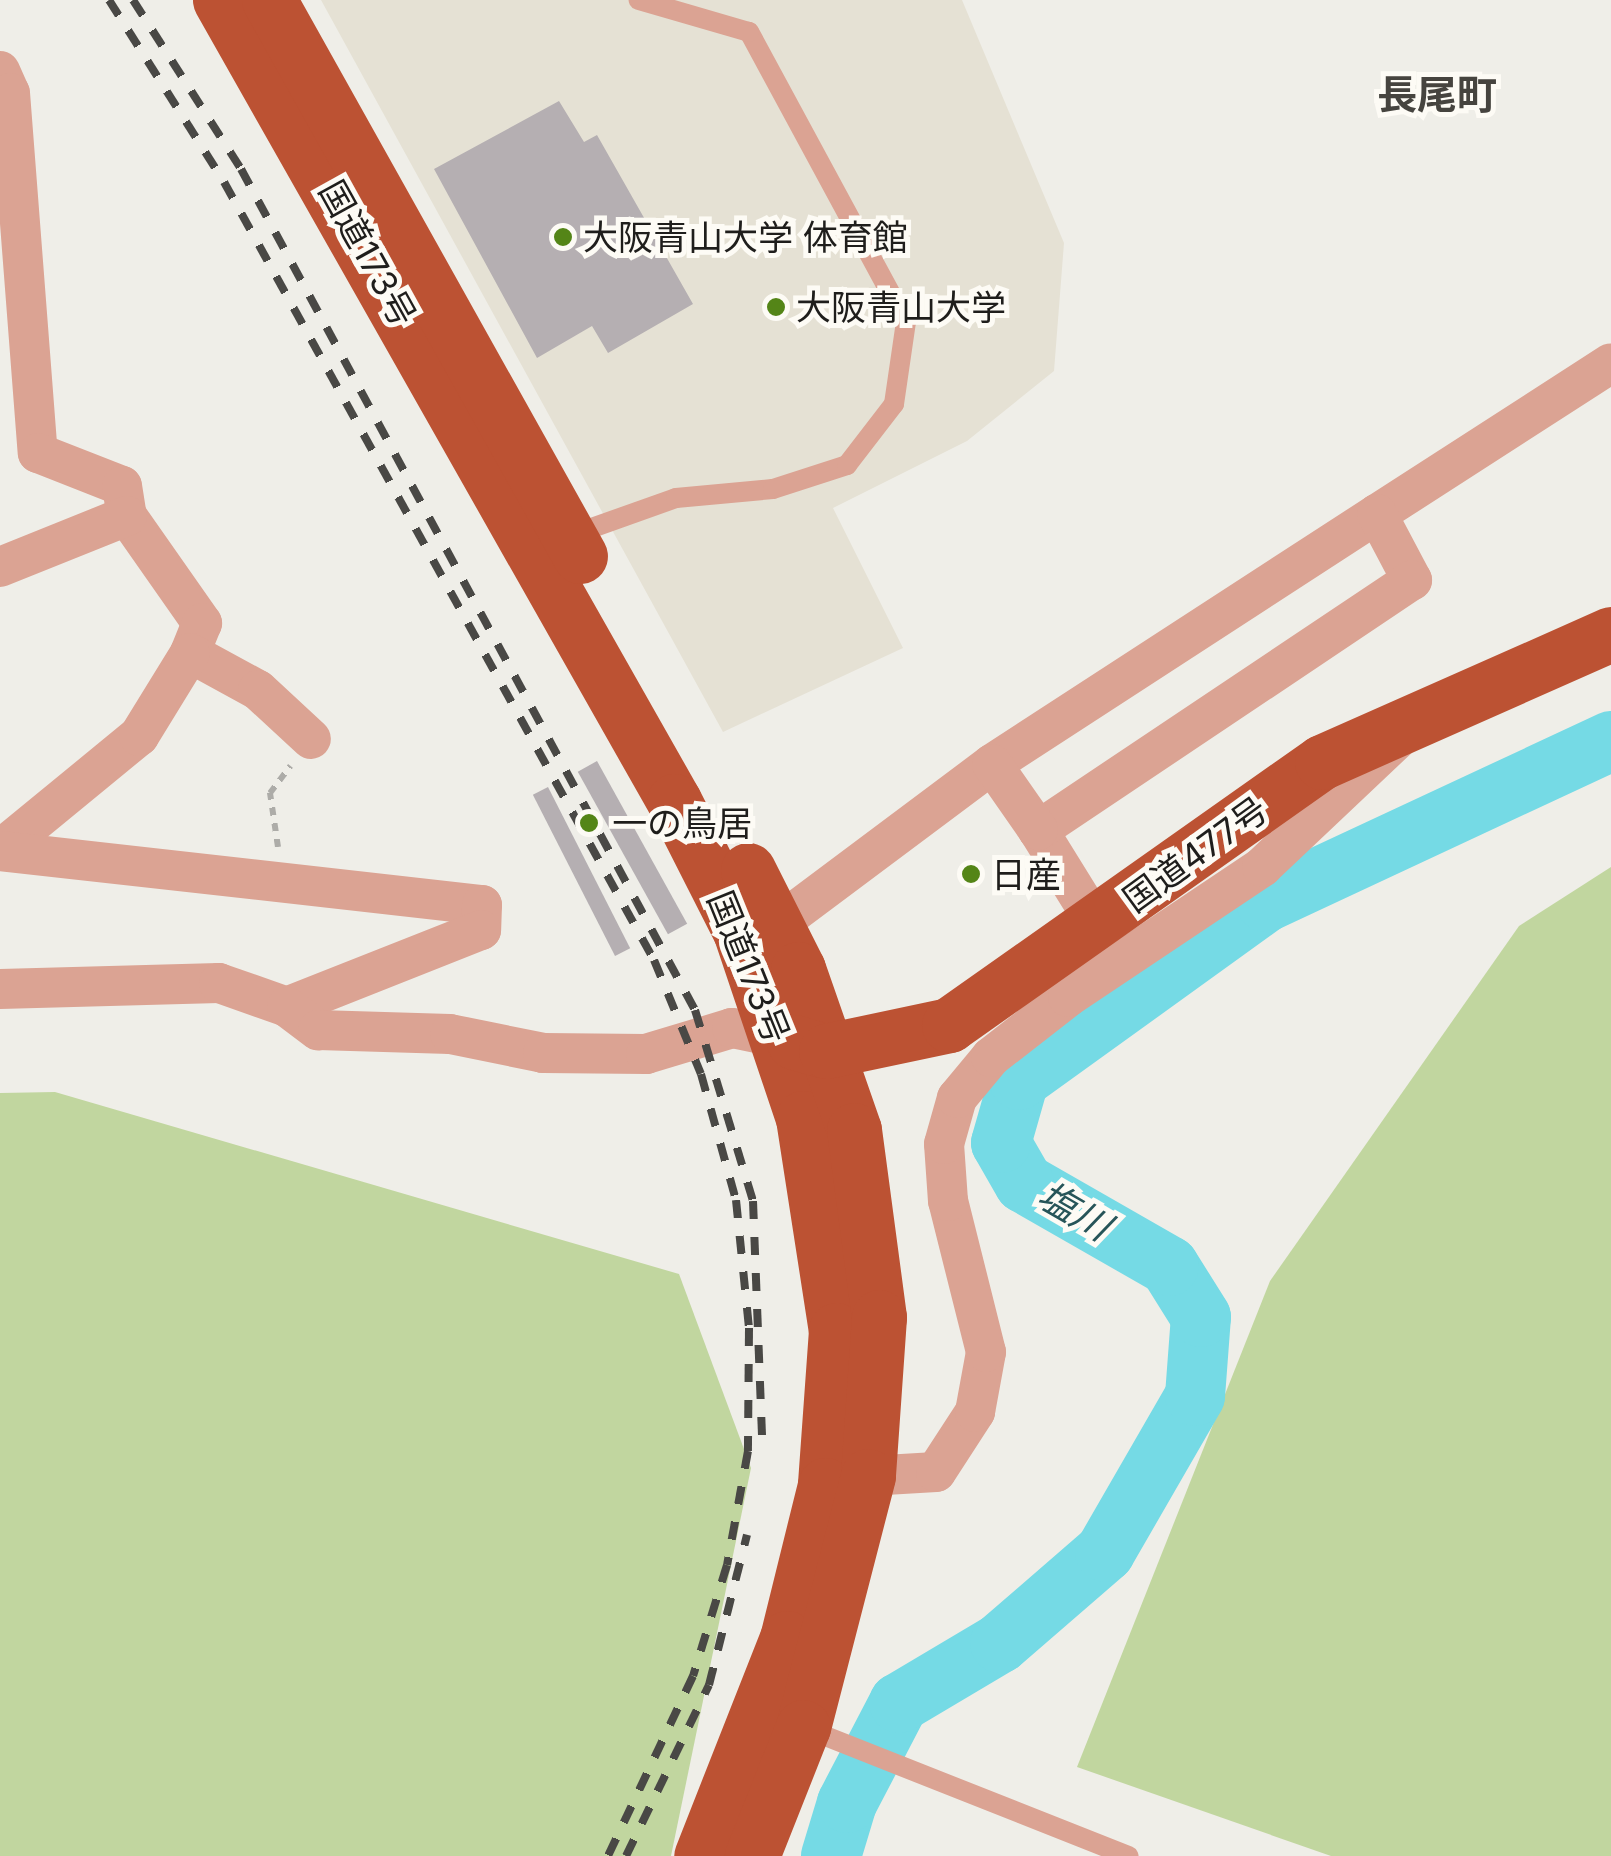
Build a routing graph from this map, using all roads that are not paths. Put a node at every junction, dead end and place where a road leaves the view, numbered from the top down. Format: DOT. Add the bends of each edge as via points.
graph roads {
  1 [pos="220,0"];
  2 [pos="269,0"];
  3 [pos="639,0"];
  4 [pos="0,71"];
  5 [pos="1611,364"];
  6 [pos="19,451"];
  7 [pos="1377,514"];
  8 [pos="127,516"];
  9 [pos="570,536"];
  10 [pos="0,567"];
  11 [pos="1611,634"];
  12 [pos="190,653"];
  13 [pos="1422,712"];
  14 [pos="311,739"];
  15 [pos="992,764"];
  16 [pos="1038,830"];
  17 [pos="0,850"];
  18 [pos="778,925"];
  19 [pos="1097,925"];
  20 [pos="0,989"];
  21 [pos="287,1006"];
  22 [pos="804,1044"];
  23 [pos="868,1476"];
  24 [pos="780,1719"];
  25 [pos="701,1856"];
  26 [pos="752,1856"];
  27 [pos="1129,1856"];
  1 -- 22 [label="highway, 国道173号" via="674,801"];
  2 -- 9 [label="highway, 国道173号"];
  3 -- 9 [label="lane" via="749,32 906,322 894,404 847,464 773,488 676,498"];
  4 -- 6 [label="street" via="10,94"];
  5 -- 7 [label="street"];
  6 -- 8 [label="street" via="122,486"];
  7 -- 15 [label="street"];
  7 -- 16 [label="street" via="1412,580"];
  8 -- 10 [label="street"];
  8 -- 12 [label="street" via="202,622"];
  9 -- 18 [label="highway, 国道173号"];
  11 -- 13 [label="highway, 国道477号"];
  12 -- 14 [label="street" via="258,690"];
  12 -- 17 [label="street" via="139,736"];
  13 -- 19 [label="highway, 国道477号" via="1322,762"];
  13 -- 23 [label="street" via="1381,764 1262,867 1068,996 991,1056 957,1098 944,1144 948,1201 986,1352 974,1412 936,1472"];
  15 -- 16 [label="street"];
  15 -- 18 [label="street"];
  16 -- 19 [label="street"];
  17 -- 21 [label="street" via="482,905 481,930"];
  18 -- 22 [label="highway, 国道173号"];
  19 -- 22 [label="highway, 国道477号" via="949,1025"];
  20 -- 21 [label="street" via="219,982"];
  21 -- 22 [label="street" via="318,1030 450,1034 543,1053 646,1054 732,1028"];
  22 -- 23 [label="highway, 国道173号" via="854,1130 879,1317"];
  22 -- 24 [label="highway, 国道173号" via="836,1330 825,1484"];
  23 -- 24 [label="highway, 国道173号"];
  24 -- 25 [label="highway, 国道173号"];
  24 -- 26 [label="highway, 国道173号"];
  24 -- 27 [label="lane"];
}
